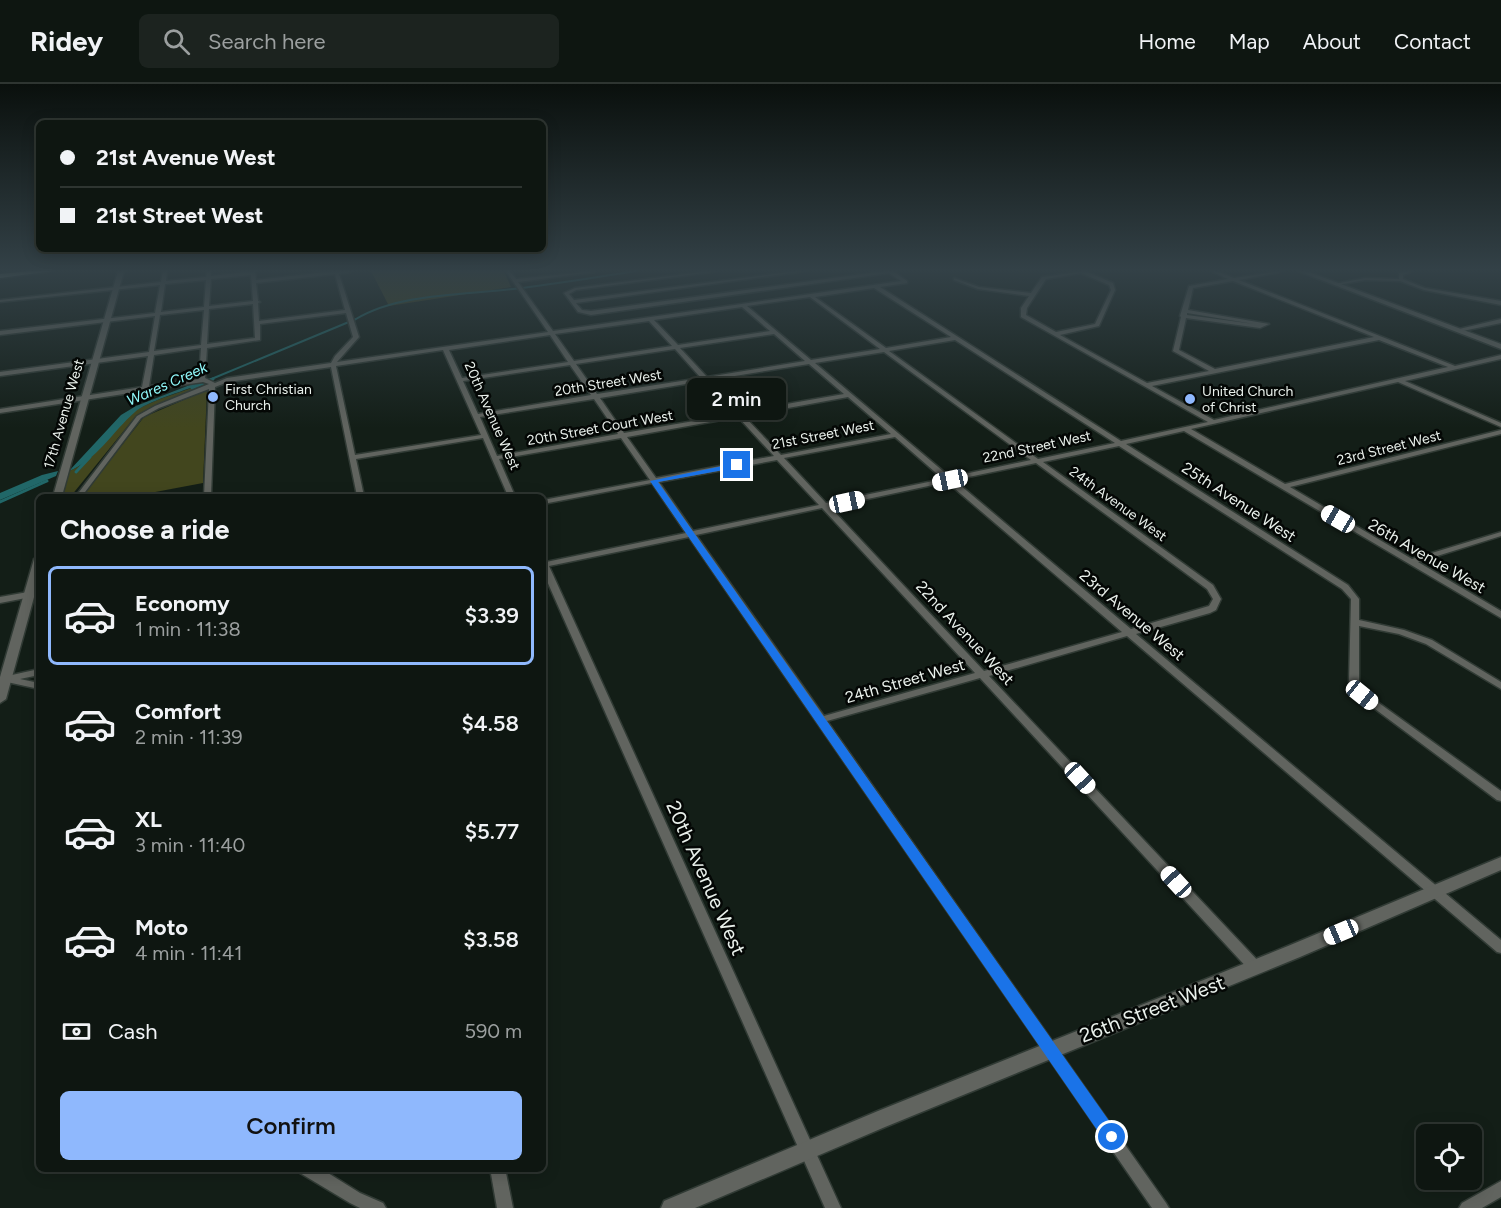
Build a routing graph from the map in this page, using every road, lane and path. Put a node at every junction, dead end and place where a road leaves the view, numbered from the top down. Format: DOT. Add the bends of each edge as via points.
graph roads {
  1 [pos="79,323"];
  2 [pos="106,323"];
  3 [pos="156,323"];
  4 [pos="206,323"];
  5 [pos="258,323"];
  6 [pos="351,323"];
  7 [pos="544,323"];
  8 [pos="619,323"];
  9 [pos="654,323"];
  10 [pos="765,323"];
  11 [pos="848,323"];
  12 [pos="934,323"];
  13 [pos="1036,323"];
  14 [pos="1098,323"];
  15 [pos="1182,323"];
  16 [pos="1243,323"];
  17 [pos="1262,323"];
  18 [pos="1344,323"];
  19 [pos="1441,323"];
  20 [pos="1489,323"];
  21 [pos="1458,330"];
  22 [pos="775,332"];
  23 [pos="0,333"];
  24 [pos="551,333"];
  25 [pos="1055,334"];
  26 [pos="957,338"];
  27 [pos="1380,338"];
  28 [pos="204,347"];
  29 [pos="676,347"];
  30 [pos="1501,347"];
  31 [pos="446,348"];
  32 [pos="885,350"];
  33 [pos="150,354"];
  34 [pos="1501,357"];
  35 [pos="94,362"];
  36 [pos="810,362"];
  37 [pos="572,363"];
  38 [pos="333,364"];
  39 [pos="1454,367"];
  40 [pos="1214,372"];
  41 [pos="0,374"];
  42 [pos="459,380"];
  43 [pos="706,380"];
  44 [pos="1398,380"];
  45 [pos="207,382"];
  46 [pos="1146,385"];
  47 [pos="145,390"];
  48 [pos="850,396"];
  49 [pos="595,397"];
  50 [pos="84,399"];
  51 [pos="0,411"];
  52 [pos="740,415"];
  53 [pos="476,416"];
  54 [pos="1211,422"];
  55 [pos="1501,425"];
  56 [pos="1184,428"];
  57 [pos="1501,432"];
  58 [pos="896,435"];
  59 [pos="484,436"];
  60 [pos="623,436"];
  61 [pos="1122,443"];
  62 [pos="779,457"];
  63 [pos="352,458"];
  64 [pos="495,458"];
  65 [pos="1038,461"];
  66 [pos="950,480"];
  67 [pos="654,481"];
  68 [pos="1284,487"];
  69 [pos="58,494"];
  70 [pos="81,494"];
  71 [pos="208,494"];
  72 [pos="360,494"];
  73 [pos="511,494"];
  74 [pos="546,501"];
  75 [pos="826,506"];
  76 [pos="692,534"];
  77 [pos="1501,534"];
  78 [pos="1411,562"];
  79 [pos="546,563"];
  80 [pos="36,569"];
  81 [pos="546,571"];
  82 [pos="1207,585"];
  83 [pos="28,595"];
  84 [pos="0,600"];
  85 [pos="1501,615"];
  86 [pos="1355,622"];
  87 [pos="1130,633"];
  88 [pos="36,673"];
  89 [pos="983,674"];
  90 [pos="2,681"];
  91 [pos="36,686"];
  92 [pos="1501,686"];
  93 [pos="0,699"];
  94 [pos="820,720"];
  95 [pos="1501,797"];
  96 [pos="1501,863"];
  97 [pos="1436,892"];
  98 [pos="1501,948"];
  99 [pos="1256,968"];
  100 [pos="1050,1049"];
  101 [pos="806,1149"];
  102 [pos="312,1172"];
  103 [pos="498,1172"];
  104 [pos="1501,1189"];
  105 [pos="378,1208"];
  106 [pos="505,1208"];
  107 [pos="670,1208"];
  108 [pos="833,1208"];
  109 [pos="1161,1208"];
  110 [pos="1467,1208"];
  1 -- 23 [label="street"];
  2 -- 35 [label="street, 17th Avenue West"];
  3 -- 33 [label="street"];
  4 -- 28 [label="street"];
  5 -- 28 [label="street" via="255,340"];
  6 -- 38 [label="street" via="356,337"];
  7 -- 24 [label="street"];
  8 -- 24 [label="street"];
  9 -- 29 [label="street, 22nd Avenue West"];
  10 -- 22 [label="street, 23rd Avenue West"];
  11 -- 32 [label="street, 24th Avenue West"];
  12 -- 26 [label="street, 25th Avenue West"];
  13 -- 25 [label="street"];
  14 -- 25 [label="street"];
  15 -- 40 [label="street" via="1176,351"];
  16 -- 17 [label="street" via="1266,324"];
  18 -- 27 [label="street"];
  19 -- 21 [label="street"];
  20 -- 21 [label="street"];
  21 -- 30 [label="street"];
  22 -- 29 [label="street"];
  22 -- 36 [label="street, 23rd Avenue West"];
  24 -- 31 [label="street"];
  24 -- 37 [label="street"];
  25 -- 46 [label="street"];
  26 -- 32 [label="street, 20th Street West"];
  26 -- 61 [label="street, 25th Avenue West"];
  27 -- 39 [label="street"];
  27 -- 40 [label="street"];
  28 -- 33 [label="street"];
  28 -- 45 [label="street"];
  29 -- 37 [label="street"];
  29 -- 43 [label="street, 22nd Avenue West"];
  31 -- 38 [label="street"];
  31 -- 42 [label="street, 20th Avenue West"];
  32 -- 36 [label="street, 20th Street West"];
  32 -- 65 [label="street, 24th Avenue West"];
  33 -- 35 [label="street"];
  33 -- 47 [label="street"];
  34 -- 39 [label="street, 22nd Street West"];
  35 -- 41 [label="street"];
  35 -- 50 [label="street, 17th Avenue West"];
  36 -- 43 [label="street, 20th Street West"];
  36 -- 48 [label="street, 23rd Avenue West"];
  37 -- 42 [label="street"];
  37 -- 49 [label="street"];
  38 -- 45 [label="street"];
  38 -- 63 [label="street"];
  39 -- 44 [label="street, 22nd Street West"];
  40 -- 46 [label="street"];
  42 -- 53 [label="street, 20th Avenue West"];
  43 -- 49 [label="street, 20th Street West"];
  43 -- 52 [label="street, 22nd Avenue West"];
  44 -- 54 [label="street, 22nd Street West"];
  44 -- 55 [label="street"];
  45 -- 47 [label="street"];
  45 -- 70 [label="street" via="139,417"];
  45 -- 71 [label="street"];
  46 -- 54 [label="street"];
  47 -- 50 [label="street"];
  48 -- 52 [label="street, 20th Street Court West"];
  48 -- 58 [label="street, 23rd Avenue West"];
  49 -- 53 [label="street, 20th Street West"];
  49 -- 60 [label="street"];
  50 -- 51 [label="street"];
  50 -- 69 [label="street, 17th Avenue West"];
  52 -- 60 [label="street, 20th Street Court West"];
  52 -- 62 [label="street, 22nd Avenue West"];
  53 -- 59 [label="street, 20th Avenue West"];
  54 -- 56 [label="street, 22nd Street West"];
  56 -- 61 [label="street, 22nd Street West"];
  56 -- 68 [label="street, 26th Avenue West"];
  57 -- 68 [label="street, 23rd Street West"];
  58 -- 62 [label="street, 21st Street West"];
  58 -- 66 [label="street, 23rd Avenue West"];
  59 -- 63 [label="street"];
  59 -- 64 [label="street, 20th Avenue West"];
  60 -- 64 [label="street, 20th Street Court West"];
  60 -- 67 [label="street"];
  61 -- 65 [label="street, 22nd Street West"];
  61 -- 86 [label="street, 25th Avenue West" via="1345,587 1355,599"];
  62 -- 67 [label="street, 21st Street West"];
  62 -- 75 [label="street, 22nd Avenue West"];
  63 -- 72 [label="street"];
  64 -- 73 [label="street, 20th Avenue West"];
  65 -- 66 [label="street, 22nd Street West"];
  65 -- 82 [label="street, 24th Avenue West"];
  66 -- 75 [label="street, 22nd Street West"];
  66 -- 87 [label="street, 23rd Avenue West"];
  67 -- 74 [label="street, 21st Street West"];
  67 -- 76 [label="street"];
  68 -- 78 [label="street, 26th Avenue West"];
  75 -- 76 [label="street, 22nd Street West"];
  75 -- 89 [label="street, 22nd Avenue West"];
  76 -- 79 [label="street, 22nd Street West"];
  76 -- 94 [label="street"];
  77 -- 78 [label="street"];
  78 -- 85 [label="street, 26th Avenue West"];
  80 -- 83 [label="street"];
  81 -- 101 [label="street, 20th Avenue West"];
  82 -- 87 [label="street, 24th Street West" via="1217,598 1213,608"];
  83 -- 84 [label="street"];
  83 -- 90 [label="street"];
  86 -- 92 [label="street" via="1429,642"];
  86 -- 95 [label="street, 25th Avenue West" via="1354,682 1362,695"];
  87 -- 89 [label="street, 24th Street West"];
  87 -- 97 [label="street, 23rd Avenue West"];
  88 -- 90 [label="street"];
  89 -- 94 [label="street, 24th Street West"];
  89 -- 99 [label="street, 22nd Avenue West"];
  90 -- 91 [label="street"];
  90 -- 93 [label="street"];
  94 -- 100 [label="street"];
  96 -- 97 [label="street, 26th Street West"];
  97 -- 98 [label="street, 23rd Avenue West"];
  97 -- 99 [label="street, 26th Street West"];
  99 -- 100 [label="street, 26th Street West"];
  100 -- 101 [label="street, 26th Street West"];
  100 -- 109 [label="street"];
  101 -- 107 [label="street, 26th Street West"];
  101 -- 108 [label="street, 20th Avenue West"];
  102 -- 105 [label="street"];
  103 -- 106 [label="street"];
  104 -- 110 [label="street"];
}
